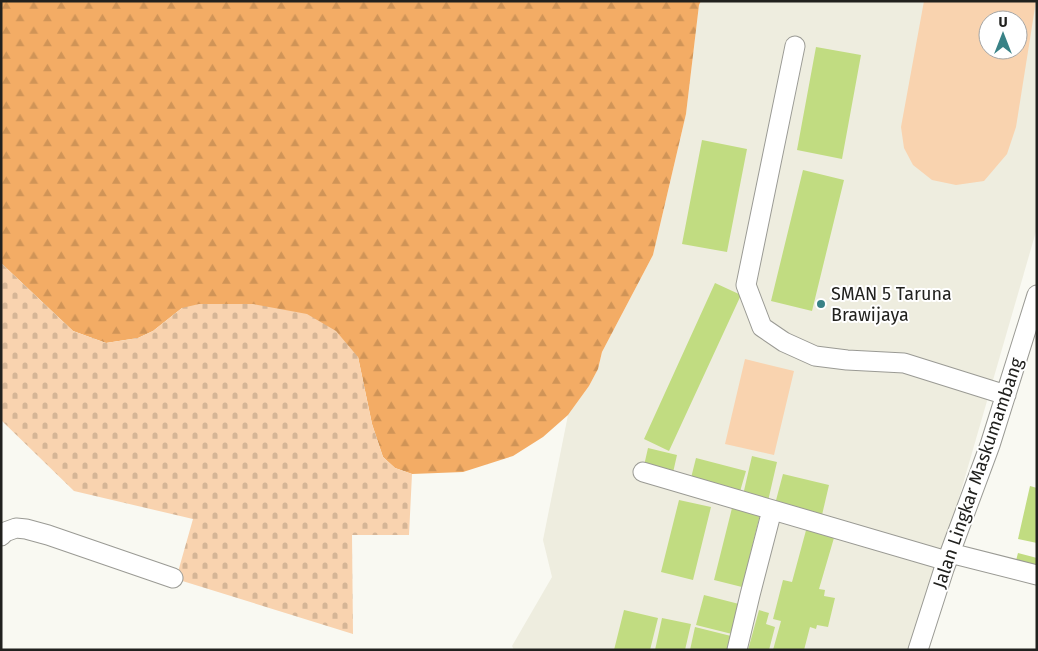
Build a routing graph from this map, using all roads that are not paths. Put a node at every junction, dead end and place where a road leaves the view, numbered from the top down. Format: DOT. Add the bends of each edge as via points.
graph roads {
  1 [pos="795,46"];
  2 [pos="1037,295"];
  3 [pos="1006,395"];
  4 [pos="643,472"];
  5 [pos="772,510"];
  6 [pos="1,536"];
  7 [pos="949,557"];
  8 [pos="1037,575"];
  9 [pos="173,578"];
  10 [pos="737,650"];
  11 [pos="918,650"];
  1 -- 3 [label="street" via="746,285 762,327 784,342 815,356 904,362"];
  2 -- 3 [label="street, Jalan Lingkar Maskumambang"];
  3 -- 7 [label="street, Jalan Lingkar Maskumambang"];
  4 -- 5 [label="street"];
  5 -- 7 [label="street"];
  5 -- 10 [label="street"];
  6 -- 9 [label="street" via="16,528 26,529"];
  7 -- 8 [label="street"];
  7 -- 11 [label="street, Jalan Lingkar Maskumambang"];
}
